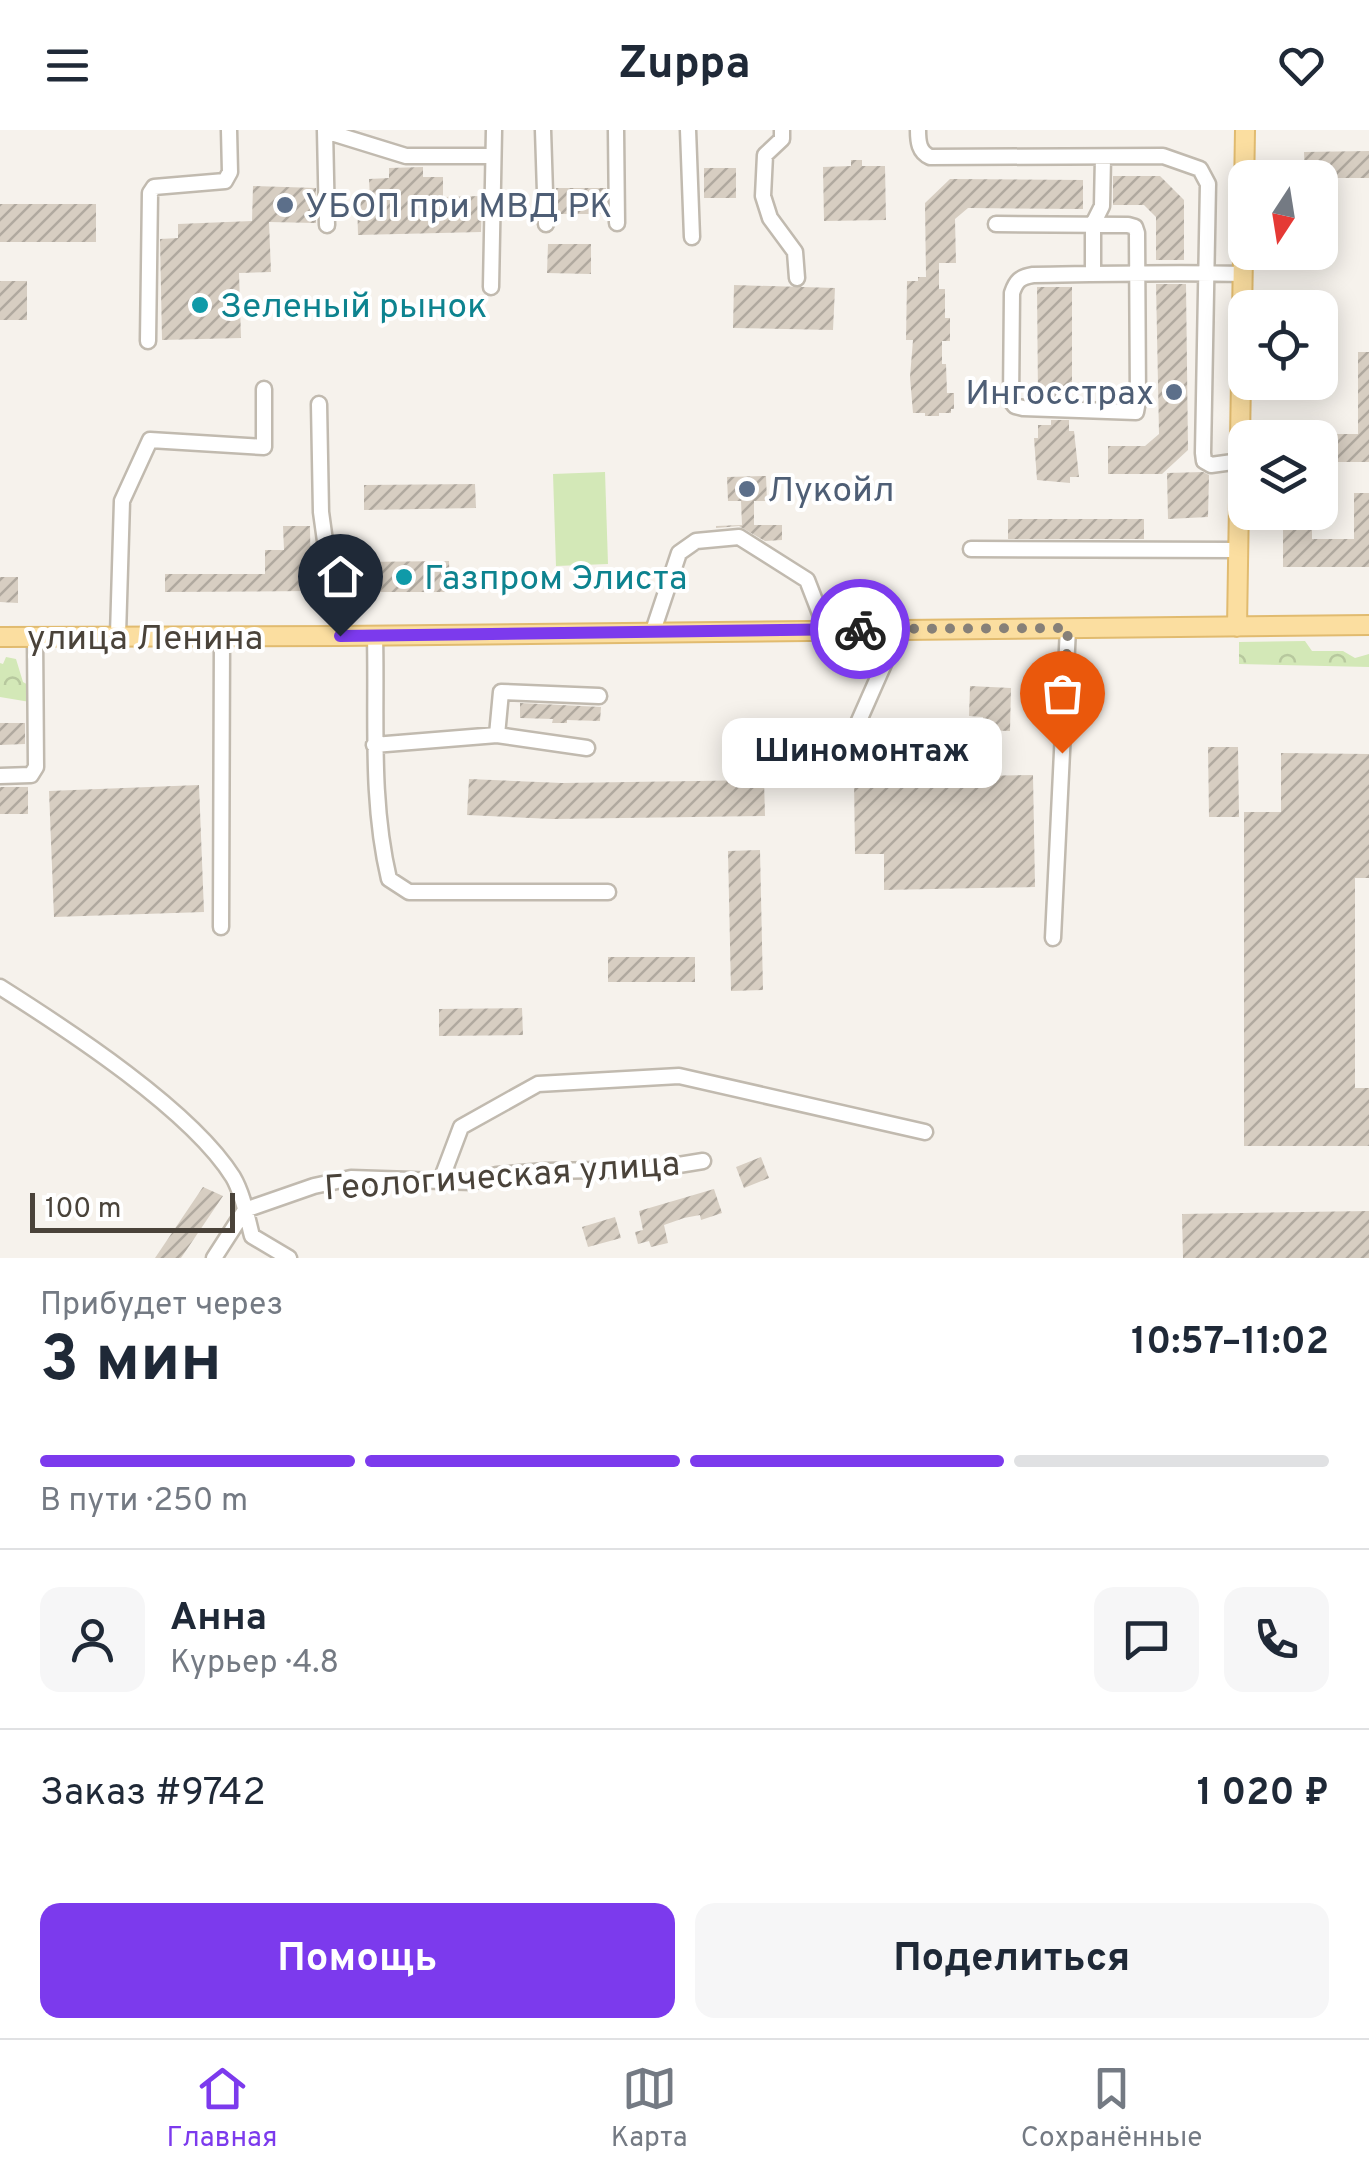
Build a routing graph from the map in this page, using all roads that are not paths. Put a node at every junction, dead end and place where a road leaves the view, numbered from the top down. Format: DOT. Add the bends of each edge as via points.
graph roads {
  1 [pos="228,130"];
  2 [pos="494,130"];
  3 [pos="543,130"];
  4 [pos="616,130"];
  5 [pos="688,130"];
  6 [pos="782,130"];
  7 [pos="918,130"];
  8 [pos="1245,130"];
  9 [pos="325,131"];
  10 [pos="493,156"];
  11 [pos="1103,158"];
  12 [pos="617,223"];
  13 [pos="546,224"];
  14 [pos="996,224"];
  15 [pos="1093,224"];
  16 [pos="327,225"];
  17 [pos="692,238"];
  18 [pos="1206,272"];
  19 [pos="1093,274"];
  20 [pos="1137,274"];
  21 [pos="1243,274"];
  22 [pos="797,278"];
  23 [pos="491,286"];
  24 [pos="148,341"];
  25 [pos="264,389"];
  26 [pos="318,404"];
  27 [pos="1241,420"];
  28 [pos="1228,463"];
  29 [pos="1238,530"];
  30 [pos="971,550"];
  31 [pos="1238,550"];
  32 [pos="1369,625"];
  33 [pos="1238,627"];
  34 [pos="894,628"];
  35 [pos="1068,628"];
  36 [pos="826,629"];
  37 [pos="652,631"];
  38 [pos="118,635"];
  39 [pos="0,636"];
  40 [pos="222,636"];
  41 [pos="340,636"];
  42 [pos="375,636"];
  43 [pos="34,637"];
  44 [pos="599,696"];
  45 [pos="497,735"];
  46 [pos="374,745"];
  47 [pos="587,748"];
  48 [pos="835,774"];
  49 [pos="0,776"];
  50 [pos="608,892"];
  51 [pos="220,927"];
  52 [pos="1053,938"];
  53 [pos="0,987"];
  54 [pos="925,1132"];
  55 [pos="703,1161"];
  56 [pos="442,1180"];
  57 [pos="246,1210"];
  58 [pos="214,1258"];
  59 [pos="289,1258"];
  1 -- 24 [label="street" via="226,180 154,188 150,194"];
  2 -- 10 [label="street"];
  3 -- 13 [label="street"];
  4 -- 12 [label="street"];
  5 -- 17 [label="street"];
  6 -- 22 [label="street" via="765,156 763,196 795,252"];
  7 -- 11 [label="street" via="919,146 930,157"];
  8 -- 21 [label="main road"];
  9 -- 10 [label="street" via="406,156"];
  9 -- 16 [label="street"];
  10 -- 23 [label="street"];
  11 -- 15 [label="street" via="1102,206"];
  11 -- 18 [label="street" via="1163,156 1200,169 1208,184"];
  14 -- 15 [label="street"];
  15 -- 19 [label="street"];
  15 -- 20 [label="street" via="1134,227"];
  18 -- 20 [label="street"];
  18 -- 21 [label="street"];
  18 -- 28 [label="street" via="1203,453 1210,465"];
  19 -- 20 [label="street"];
  19 -- 20 [label="street" via="1033,275 1016,282 1015,406 1136,412"];
  21 -- 27 [label="main road"];
  25 -- 38 [label="street" via="264,447 150,440 122,502"];
  26 -- 41 [label="street" via="321,512"];
  29 -- 31 [label="main road"];
  30 -- 31 [label="street"];
  31 -- 33 [label="main road"];
  32 -- 33 [label="main road, улица Ленина"];
  33 -- 35 [label="main road, улица Ленина"];
  34 -- 35 [label="main road, улица Ленина"];
  34 -- 36 [label="main road, улица Ленина"];
  34 -- 48 [label="street"];
  35 -- 52 [label="street"];
  36 -- 37 [label="main road, улица Ленина"];
  36 -- 37 [label="street" via="807,580 740,538 696,541 679,553"];
  37 -- 42 [label="main road, улица Ленина"];
  38 -- 40 [label="main road, улица Ленина"];
  38 -- 43 [label="main road, улица Ленина"];
  39 -- 43 [label="main road, улица Ленина"];
  40 -- 41 [label="main road, улица Ленина"];
  40 -- 51 [label="street"];
  41 -- 42 [label="main road, улица Ленина"];
  42 -- 46 [label="street"];
  43 -- 49 [label="street" via="36,767 31,775"];
  44 -- 45 [label="street" via="501,692"];
  45 -- 46 [label="street"];
  45 -- 47 [label="street"];
  46 -- 50 [label="street" via="389,880 410,892"];
  53 -- 57 [label="street" via="143,1086 233,1178"];
  54 -- 56 [label="street" via="679,1076 538,1084 461,1127"];
  55 -- 56 [label="street, Геологическая улица"];
  56 -- 57 [label="street, Геологическая улица" via="352,1178"];
  57 -- 58 [label="street"];
  57 -- 59 [label="street" via="252,1236"];
}
